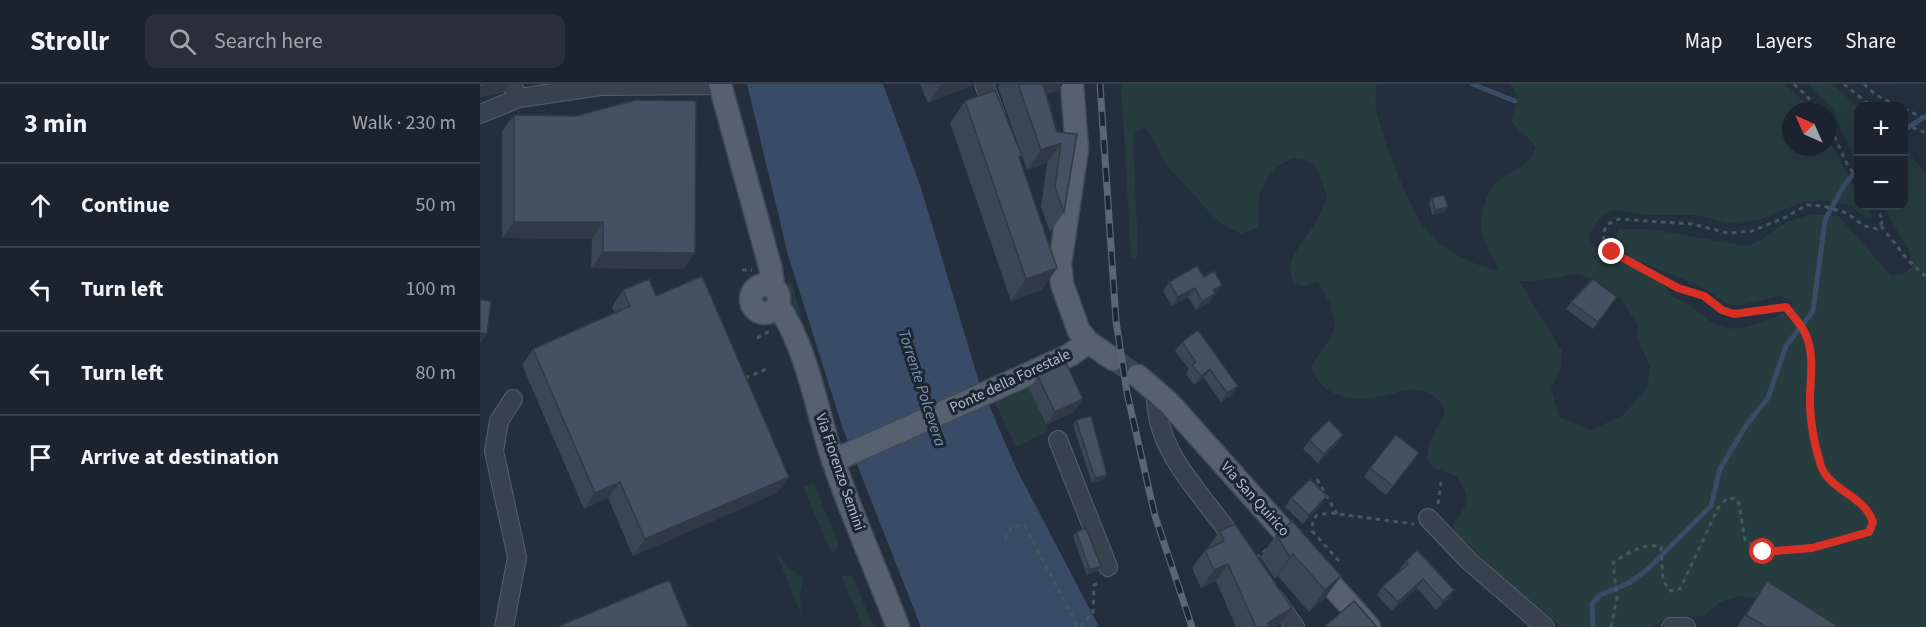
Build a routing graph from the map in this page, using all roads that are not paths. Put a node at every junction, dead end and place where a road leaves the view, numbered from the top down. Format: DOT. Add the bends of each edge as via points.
graph roads {
  1 [pos="984,84"];
  2 [pos="1072,84"];
  3 [pos="720,85"];
  4 [pos="515,91"];
  5 [pos="480,114"];
  6 [pos="1000,128"];
  7 [pos="1044,248"];
  8 [pos="1062,284"];
  9 [pos="1088,342"];
  10 [pos="1113,359"];
  11 [pos="1138,376"];
  12 [pos="1156,390"];
  13 [pos="513,399"];
  14 [pos="1058,440"];
  15 [pos="843,457"];
  16 [pos="1428,518"];
  17 [pos="1250,563"];
  18 [pos="1107,567"];
  19 [pos="1263,581"];
  20 [pos="504,627"];
  21 [pos="898,627"];
  22 [pos="1295,627"];
  23 [pos="1369,627"];
  24 [pos="1545,627"];
  25 [pos="1671,627"];
  26 [pos="1686,627"];
  1 -- 6 [label="street"];
  2 -- 8 [label="main road" via="1077,149 1060,264"];
  3 -- 4 [label="street"];
  3 -- 15 [label="main road, Via Fiorenzo Semini" via="772,296 804,360"];
  4 -- 5 [label="street"];
  7 -- 8 [label="street"];
  8 -- 9 [label="main road" via="1079,331"];
  9 -- 10 [label="main road"];
  9 -- 15 [label="main road, Ponte della Forestale" via="1070,355"];
  11 -- 12 [label="main road, Via San Quirico"];
  12 -- 17 [label="street" via="1155,410 1177,466"];
  12 -- 23 [label="main road, Via San Quirico"];
  13 -- 20 [label="street" via="500,421 494,450 517,557"];
  14 -- 18 [label="street"];
  15 -- 21 [label="main road, Via Fiorenzo Semini"];
  16 -- 24 [label="street" via="1469,561"];
  19 -- 22 [label="street"];
  25 -- 26 [label="street"];
}
